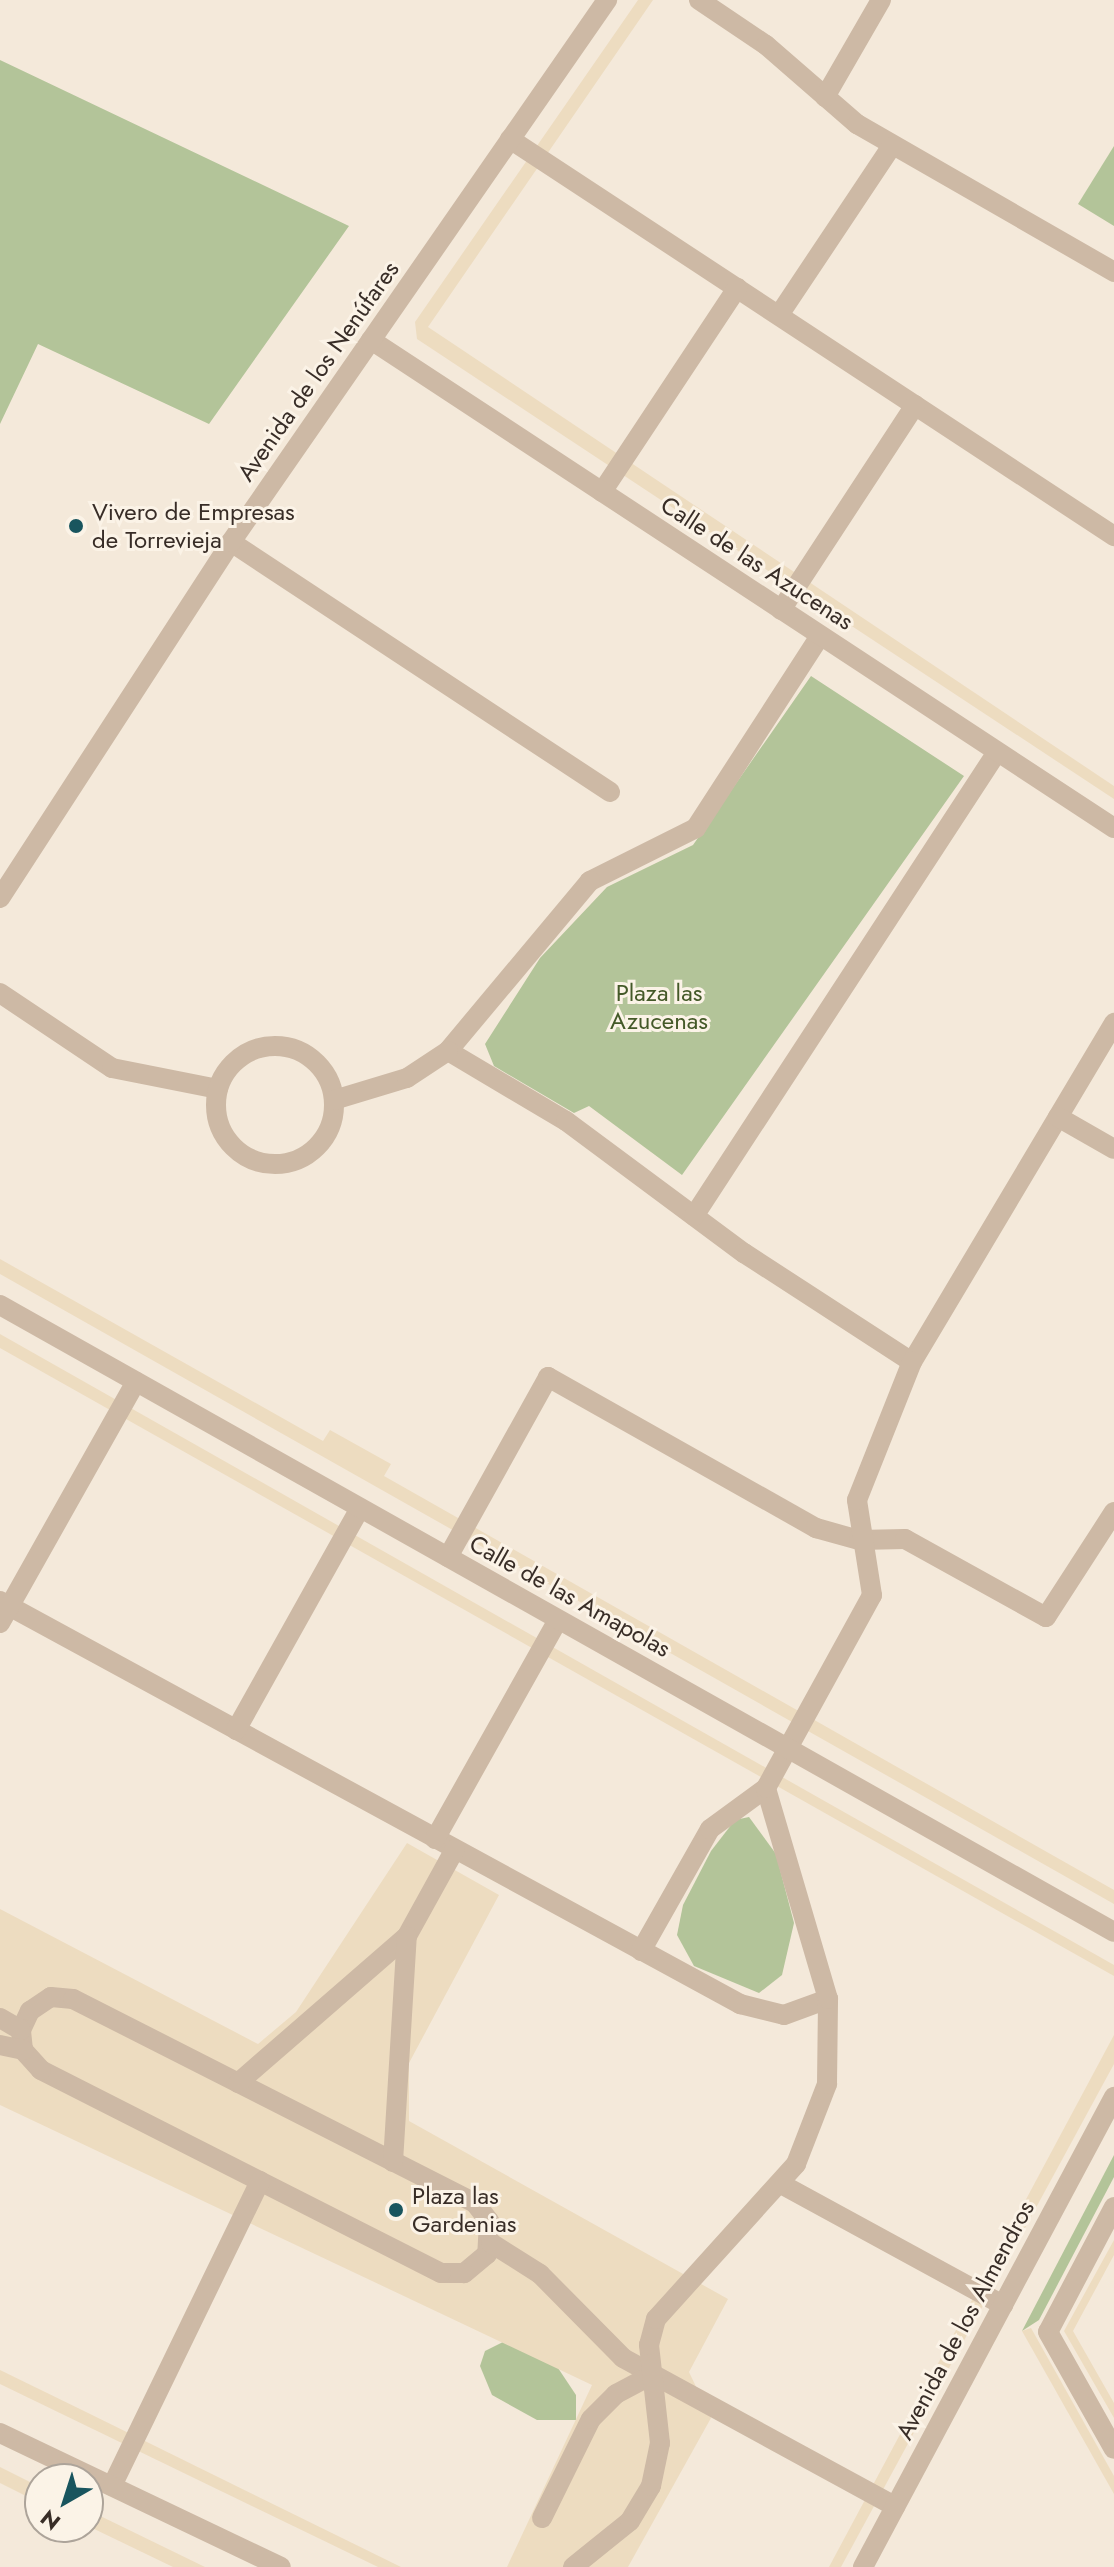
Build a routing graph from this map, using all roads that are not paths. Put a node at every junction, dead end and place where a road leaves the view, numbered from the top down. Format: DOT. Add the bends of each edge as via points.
graph roads {
  1 [pos="607,0"];
  2 [pos="699,0"];
  3 [pos="881,0"];
  4 [pos="825,97"];
  5 [pos="510,139"];
  6 [pos="891,147"];
  7 [pos="1114,272"];
  8 [pos="737,288"];
  9 [pos="779,315"];
  10 [pos="371,340"];
  11 [pos="915,405"];
  12 [pos="602,492"];
  13 [pos="1114,536"];
  14 [pos="231,542"];
  15 [pos="781,610"];
  16 [pos="820,636"];
  17 [pos="997,752"];
  18 [pos="610,792"];
  19 [pos="1114,828"];
  20 [pos="0,898"];
  21 [pos="0,993"];
  22 [pos="1114,1023"];
  23 [pos="448,1051"];
  24 [pos="218,1089"];
  25 [pos="334,1100"];
  26 [pos="1058,1117"];
  27 [pos="1114,1149"];
  28 [pos="694,1216"];
  29 [pos="0,1305"];
  30 [pos="912,1362"];
  31 [pos="136,1382"];
  32 [pos="360,1508"];
  33 [pos="1114,1512"];
  34 [pos="859,1540"];
  35 [pos="448,1557"];
  36 [pos="3,1610"];
  37 [pos="558,1620"];
  38 [pos="236,1730"];
  39 [pos="787,1748"];
  40 [pos="766,1788"];
  41 [pos="435,1839"];
  42 [pos="455,1849"];
  43 [pos="1114,1932"];
  44 [pos="407,1936"];
  45 [pos="641,1951"];
  46 [pos="828,1999"];
  47 [pos="0,2018"];
  48 [pos="22,2040"];
  49 [pos="0,2045"];
  50 [pos="238,2083"];
  51 [pos="1114,2097"];
  52 [pos="393,2162"];
  53 [pos="260,2181"];
  54 [pos="781,2184"];
  55 [pos="1114,2207"];
  56 [pos="491,2243"];
  57 [pos="1003,2305"];
  58 [pos="651,2375"];
  59 [pos="0,2433"];
  60 [pos="1114,2449"];
  61 [pos="112,2486"];
  62 [pos="895,2506"];
  63 [pos="542,2518"];
  64 [pos="281,2567"];
  65 [pos="573,2567"];
  66 [pos="863,2567"];
  1 -- 5 [label="street, Avenida de los Nenúfares"];
  2 -- 4 [label="street"];
  3 -- 4 [label="street"];
  4 -- 6 [label="street"];
  5 -- 8 [label="street"];
  5 -- 10 [label="street, Avenida de los Nenúfares"];
  6 -- 7 [label="street"];
  6 -- 9 [label="street"];
  8 -- 9 [label="street"];
  8 -- 12 [label="street"];
  9 -- 11 [label="street"];
  10 -- 12 [label="street, Calle de las Azucenas"];
  10 -- 14 [label="street, Avenida de los Nenúfares"];
  11 -- 13 [label="street"];
  11 -- 15 [label="street"];
  12 -- 15 [label="street, Calle de las Azucenas"];
  14 -- 18 [label="street"];
  14 -- 20 [label="street, Avenida de los Nenúfares"];
  15 -- 16 [label="street, Calle de las Azucenas"];
  16 -- 17 [label="street, Calle de las Azucenas"];
  16 -- 23 [label="street" via="696,828 590,881"];
  17 -- 19 [label="street, Calle de las Azucenas"];
  17 -- 28 [label="street"];
  21 -- 24 [label="street" via="112,1068"];
  22 -- 26 [label="street"];
  23 -- 25 [label="street" via="407,1078"];
  23 -- 28 [label="street" via="520,1090"];
  24 -- 25 [label="street" via="246,1053 291,1048 320,1068"];
  24 -- 25 [label="street" via="216,1110 234,1148 273,1165 312,1152 333,1119"];
  26 -- 27 [label="street"];
  26 -- 30 [label="street"];
  28 -- 30 [label="street"];
  29 -- 31 [label="street, Calle de las Amapolas"];
  30 -- 34 [label="street" via="867,1461 857,1500"];
  31 -- 32 [label="street, Calle de las Amapolas"];
  31 -- 36 [label="street"];
  32 -- 35 [label="street, Calle de las Amapolas"];
  32 -- 38 [label="street"];
  33 -- 34 [label="street" via="1046,1617 905,1539"];
  34 -- 35 [label="street" via="816,1528 548,1377"];
  34 -- 39 [label="street" via="874,1575 872,1595"];
  35 -- 37 [label="street, Calle de las Amapolas"];
  36 -- 38 [label="street"];
  37 -- 39 [label="street, Calle de las Amapolas"];
  37 -- 41 [label="street"];
  38 -- 41 [label="street"];
  39 -- 40 [label="street"];
  39 -- 43 [label="street, Calle de las Amapolas"];
  40 -- 45 [label="street" via="710,1829"];
  40 -- 46 [label="street"];
  41 -- 42 [label="street"];
  42 -- 44 [label="street"];
  42 -- 45 [label="street"];
  44 -- 50 [label="street"];
  44 -- 52 [label="street"];
  45 -- 46 [label="street" via="757,2012 784,2015"];
  46 -- 54 [label="street" via="827,2084 810,2136"];
  47 -- 48 [label="street"];
  48 -- 49 [label="street"];
  48 -- 50 [label="street" via="39,2002 73,1999"];
  48 -- 53 [label="street" via="41,2070"];
  50 -- 52 [label="street"];
  51 -- 57 [label="street, Avenida de los Almendros"];
  52 -- 56 [label="street" via="475,2203 489,2221"];
  53 -- 56 [label="street" via="441,2273 473,2269"];
  53 -- 61 [label="street"];
  54 -- 57 [label="street"];
  54 -- 58 [label="street" via="671,2297 649,2345"];
  55 -- 60 [label="street" via="1048,2332"];
  56 -- 58 [label="street" via="540,2274 602,2343"];
  57 -- 62 [label="street, Avenida de los Almendros"];
  58 -- 62 [label="street"];
  58 -- 63 [label="street" via="616,2394 591,2419"];
  58 -- 65 [label="street" via="660,2443 651,2486 630,2521"];
  59 -- 61 [label="street"];
  61 -- 64 [label="street"];
  62 -- 66 [label="street, Avenida de los Almendros"];
}
